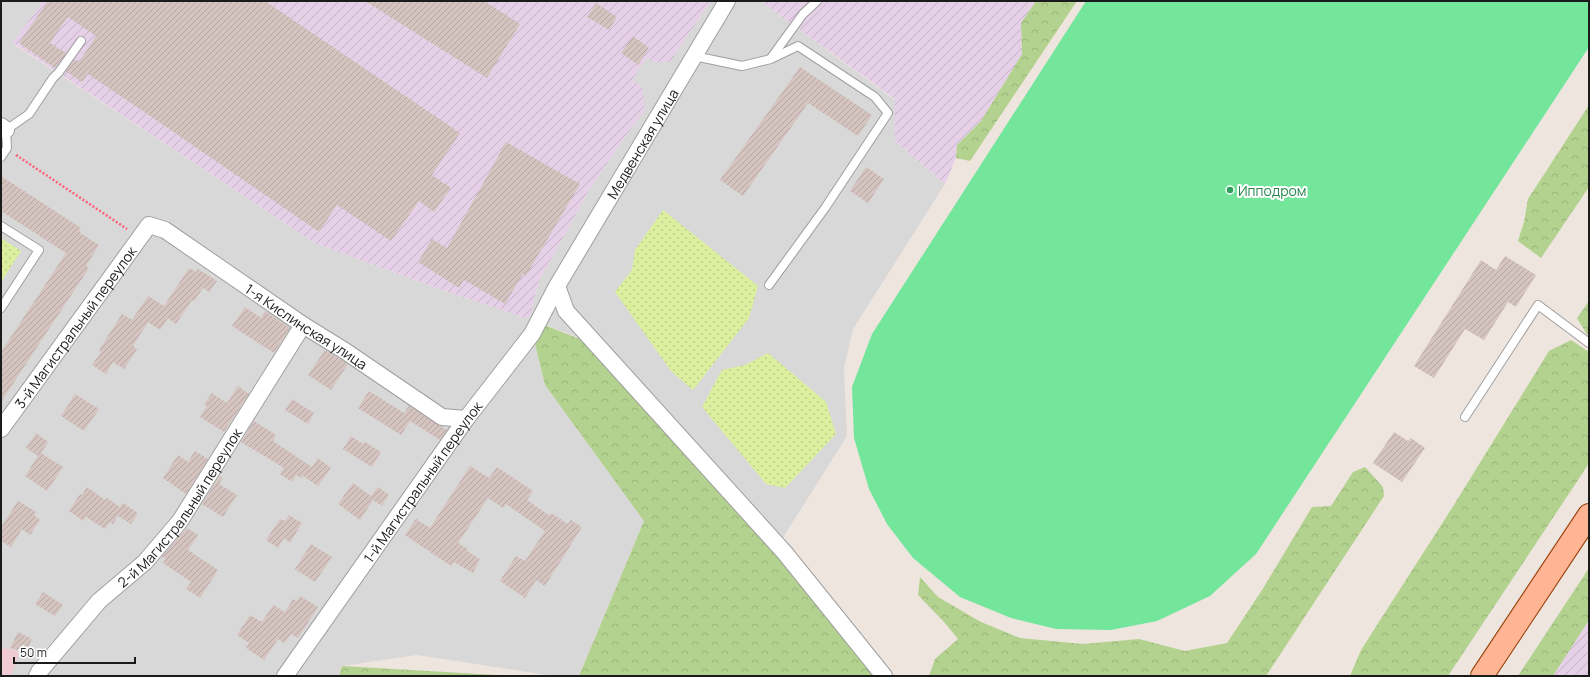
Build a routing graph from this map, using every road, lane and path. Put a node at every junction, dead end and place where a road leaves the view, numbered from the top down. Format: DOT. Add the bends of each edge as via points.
graph roads {
  1 [pos="727,1"];
  2 [pos="817,1"];
  3 [pos="81,41"];
  4 [pos="694,56"];
  5 [pos="771,59"];
  6 [pos="4,128"];
  7 [pos="7,148"];
  8 [pos="1,158"];
  9 [pos="1,226"];
  10 [pos="144,232"];
  11 [pos="769,285"];
  12 [pos="557,286"];
  13 [pos="1,308"];
  14 [pos="303,325"];
  15 [pos="1589,343"];
  16 [pos="1465,417"];
  17 [pos="466,419"];
  18 [pos="1,429"];
  19 [pos="1589,515"];
  20 [pos="37,676"];
  21 [pos="285,676"];
  22 [pos="884,676"];
  23 [pos="1482,676"];
  1 -- 4 [label="street, Медвенская улица"];
  2 -- 5 [label="lane" via="803,14"];
  3 -- 6 [label="lane" via="29,114"];
  4 -- 5 [label="lane" via="742,66"];
  4 -- 12 [label="street, Медвенская улица"];
  5 -- 11 [label="lane" via="798,46 875,97 888,113 825,208"];
  6 -- 7 [label="lane"];
  7 -- 8 [label="lane"];
  7 -- 10 [label="path"];
  9 -- 13 [label="lane" via="39,250"];
  10 -- 14 [label="street, 1-я Кислинская улица" via="165,230"];
  10 -- 18 [label="street, 3-й Магистральный переулок"];
  12 -- 17 [label="street, 1-й Магистральный переулок" via="532,334"];
  12 -- 22 [label="street" via="566,310 785,553"];
  14 -- 17 [label="street, 1-я Кислинская улица" via="442,418"];
  14 -- 20 [label="street, 2-й Магистральный переулок" via="180,521 144,562 99,601"];
  15 -- 16 [label="lane" via="1538,305"];
  17 -- 21 [label="street, 1-й Магистральный переулок"];
  19 -- 23 [label="main road"];
}
